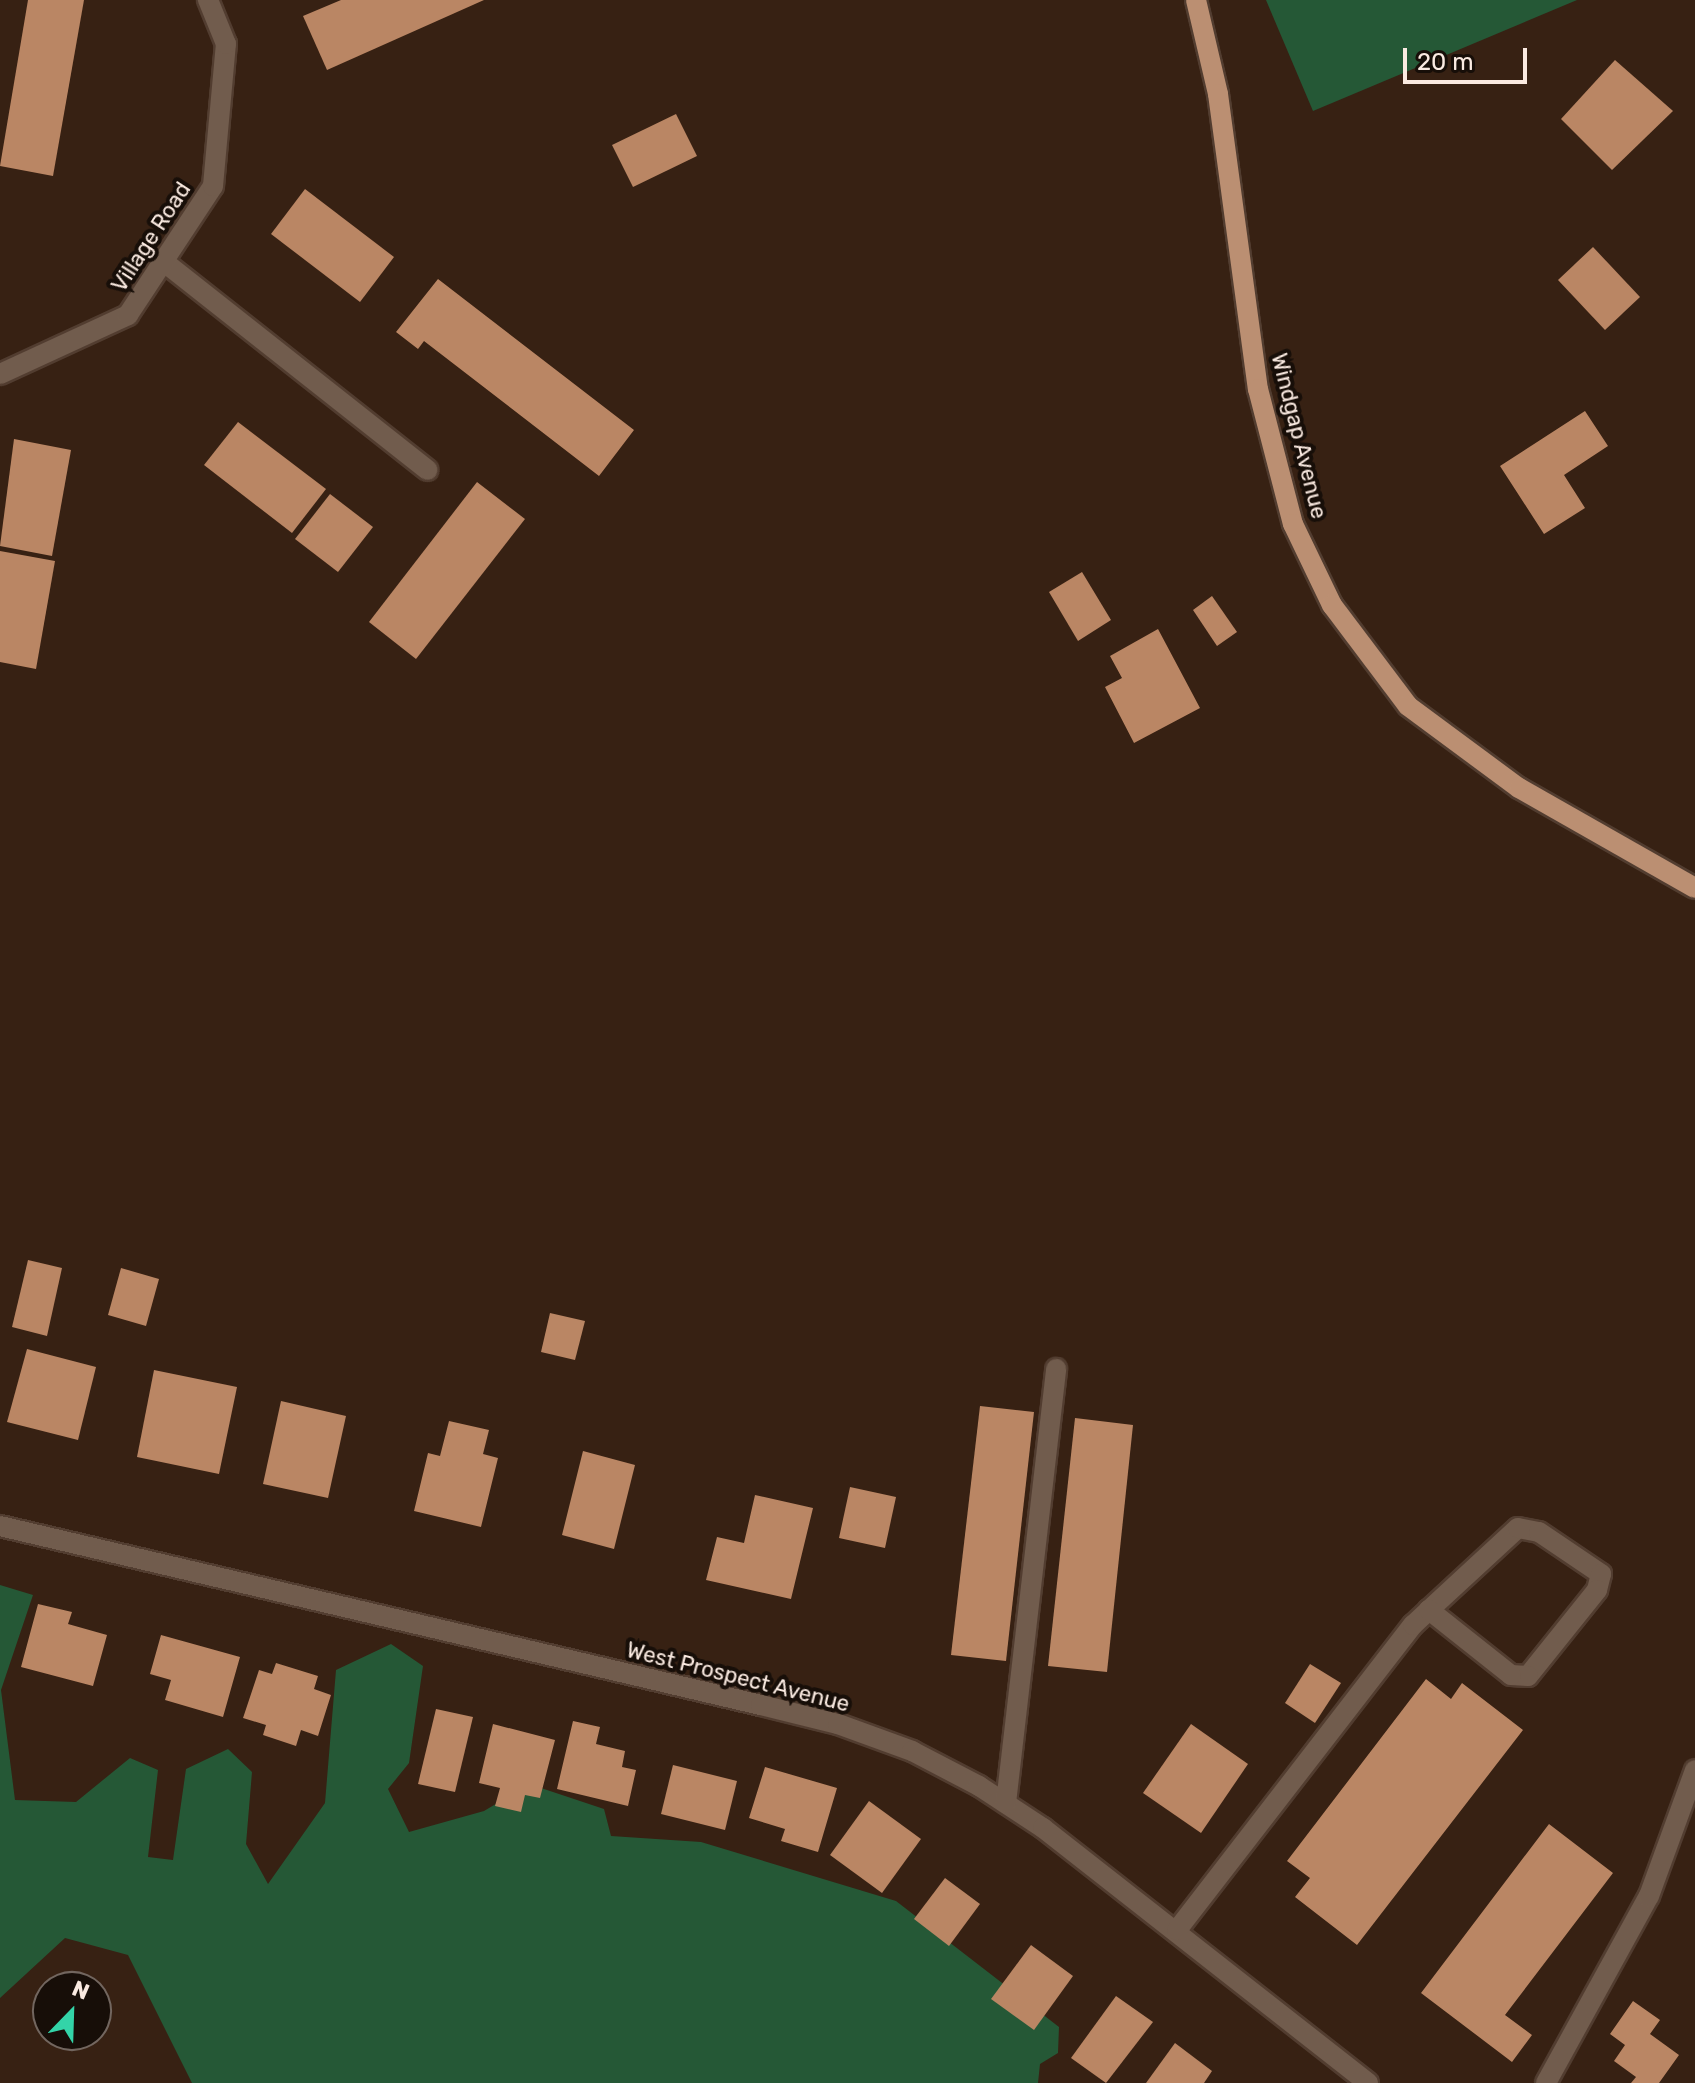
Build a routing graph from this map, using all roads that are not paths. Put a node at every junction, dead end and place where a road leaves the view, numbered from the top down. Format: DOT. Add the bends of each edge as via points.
graph roads {
  1 [pos="208,0"];
  2 [pos="1196,0"];
  3 [pos="163,261"];
  4 [pos="0,374"];
  5 [pos="428,470"];
  6 [pos="1695,888"];
  7 [pos="1056,1369"];
  8 [pos="0,1526"];
  9 [pos="1429,1610"];
  10 [pos="1695,1770"];
  11 [pos="1006,1803"];
  12 [pos="1177,1930"];
  13 [pos="1368,2083"];
  14 [pos="1546,2083"];
  1 -- 3 [label="street, Village Road" via="226,44 213,186"];
  2 -- 6 [label="main road, Windgap Avenue" via="1218,94 1258,389 1293,524 1332,605 1408,706 1519,788"];
  3 -- 4 [label="street, Village Road" via="128,315"];
  3 -- 5 [label="street"];
  7 -- 11 [label="street"];
  8 -- 11 [label="street, West Prospect Avenue" via="838,1724 912,1751"];
  9 -- 9 [label="street" via="1518,1528 1539,1532 1601,1574 1597,1590 1528,1676 1511,1675"];
  9 -- 12 [label="street"];
  10 -- 14 [label="street" via="1649,1896"];
  11 -- 12 [label="street, West Prospect Avenue"];
  12 -- 13 [label="street, West Prospect Avenue"];
}
